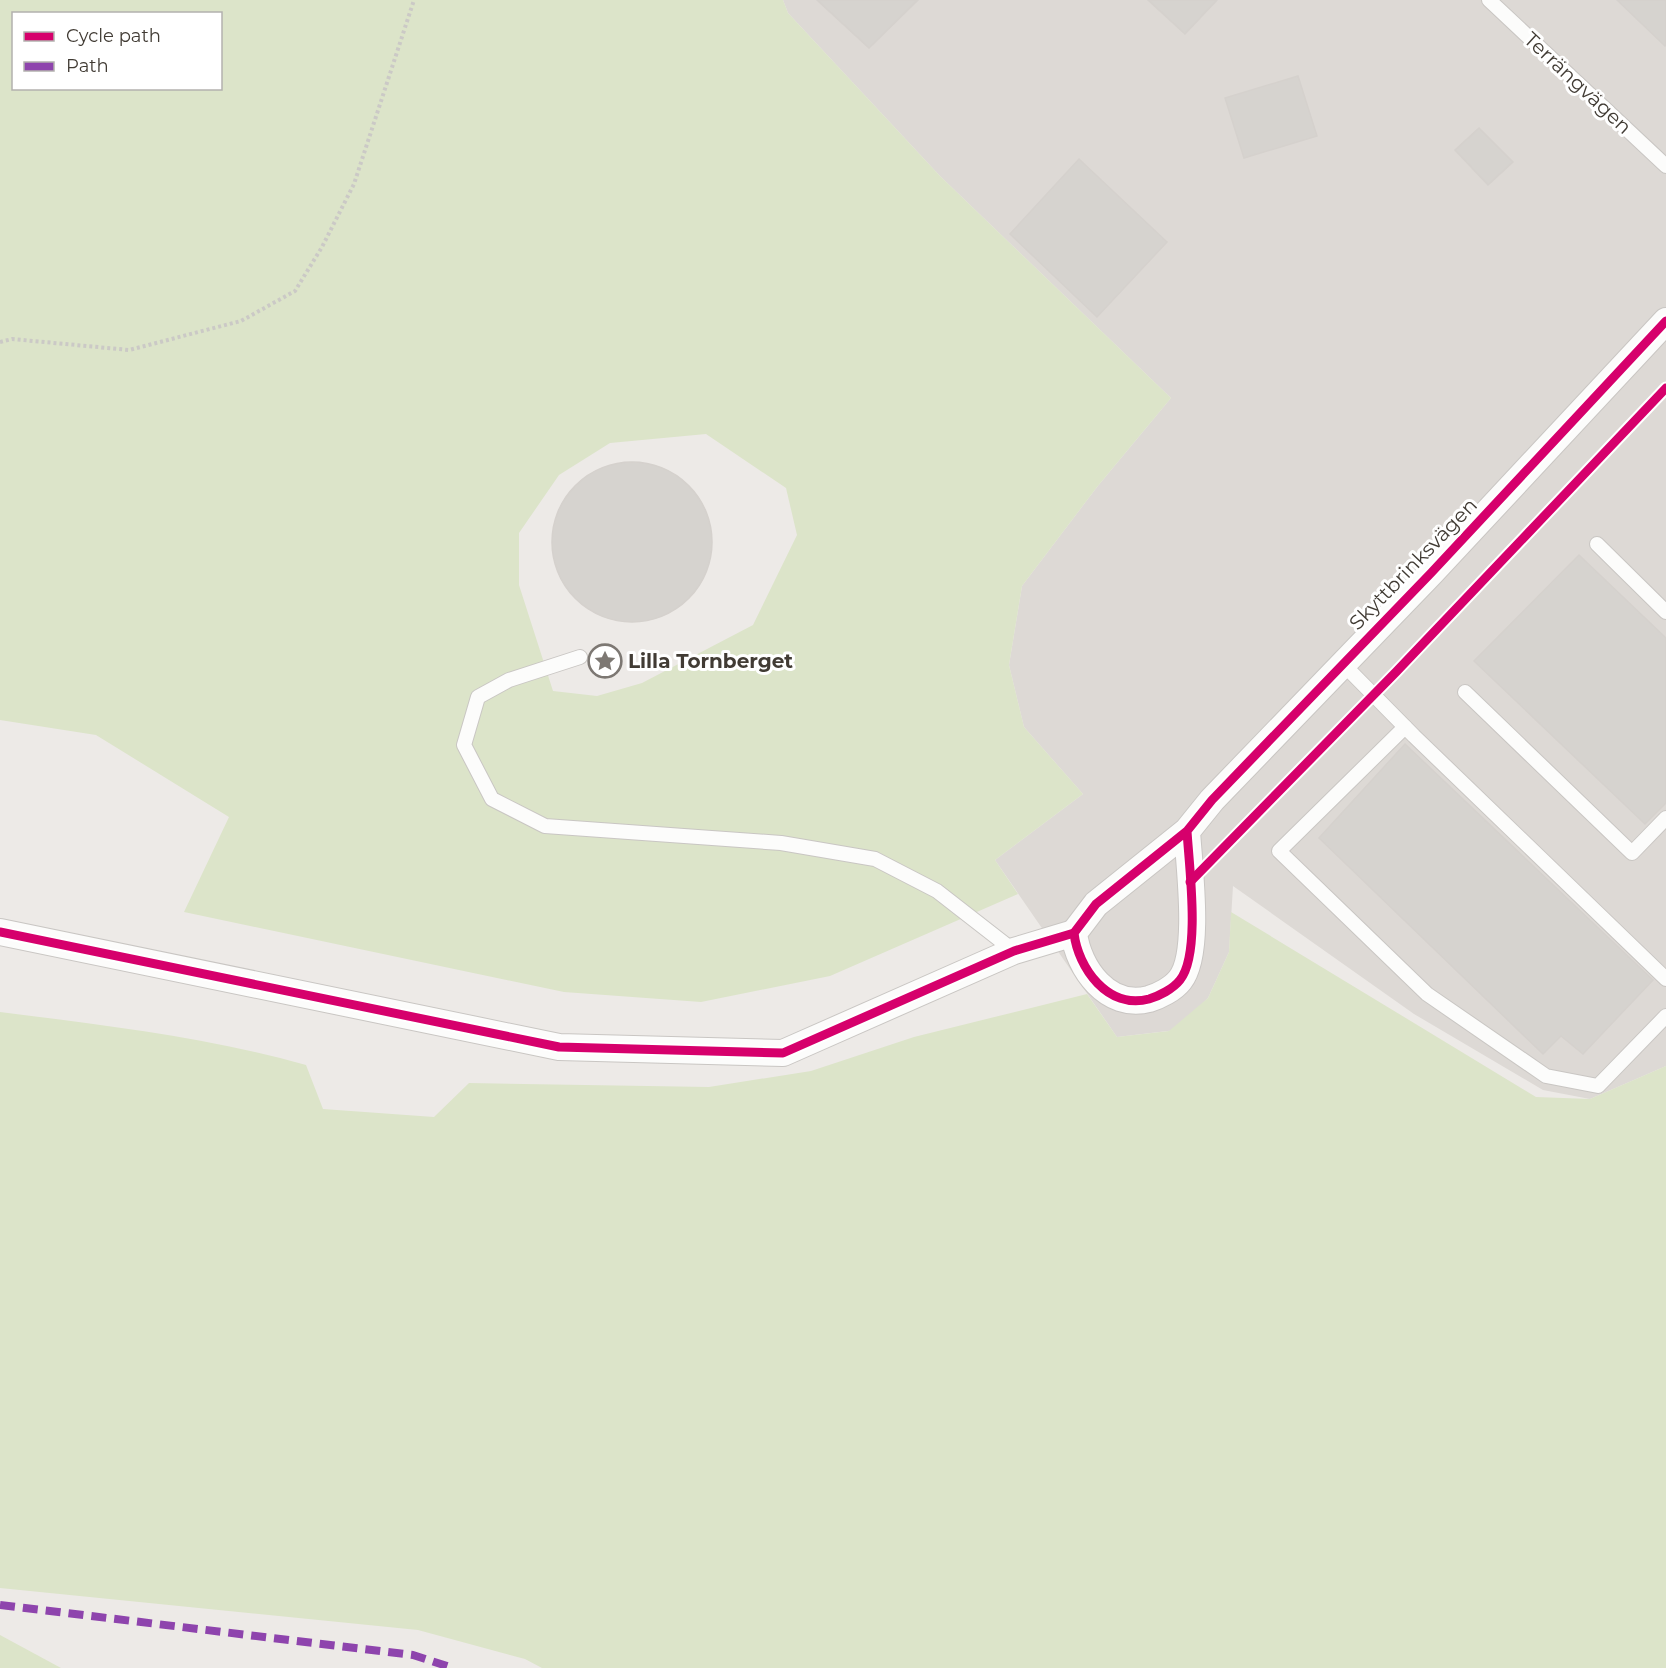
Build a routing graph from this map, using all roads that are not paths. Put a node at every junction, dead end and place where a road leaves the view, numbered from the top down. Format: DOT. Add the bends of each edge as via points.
graph roads {
  1 [pos="1489,0"];
  2 [pos="1666,166"];
  3 [pos="1666,321"];
  4 [pos="1597,544"];
  5 [pos="1666,612"];
  6 [pos="580,657"];
  7 [pos="1343,664"];
  8 [pos="1465,692"];
  9 [pos="1405,727"];
  10 [pos="1666,818"];
  11 [pos="1187,831"];
  12 [pos="0,932"];
  13 [pos="1074,933"];
  14 [pos="1014,951"];
  15 [pos="1666,979"];
  16 [pos="1666,1016"];
  1 -- 2 [label="lane, Terrängvägen"];
  3 -- 7 [label="street, Skyttbrinksvägen"];
  4 -- 5 [label="lane"];
  6 -- 14 [label="lane" via="509,680 478,697 464,745 492,799 545,826 782,843 875,859 937,891"];
  7 -- 9 [label="lane"];
  7 -- 11 [label="street, Skyttbrinksvägen"];
  8 -- 10 [label="lane" via="1632,853"];
  9 -- 15 [label="lane"];
  9 -- 16 [label="lane" via="1279,851 1427,994 1546,1076 1598,1086"];
  11 -- 13 [label="street, Skyttbrinksvägen" via="1096,904"];
  11 -- 13 [label="street" via="1192,949 1180,980 1159,996 1116,999 1093,979 1076,953"];
  12 -- 14 [label="street" via="559,1047 783,1053"];
  13 -- 14 [label="street"];
}
